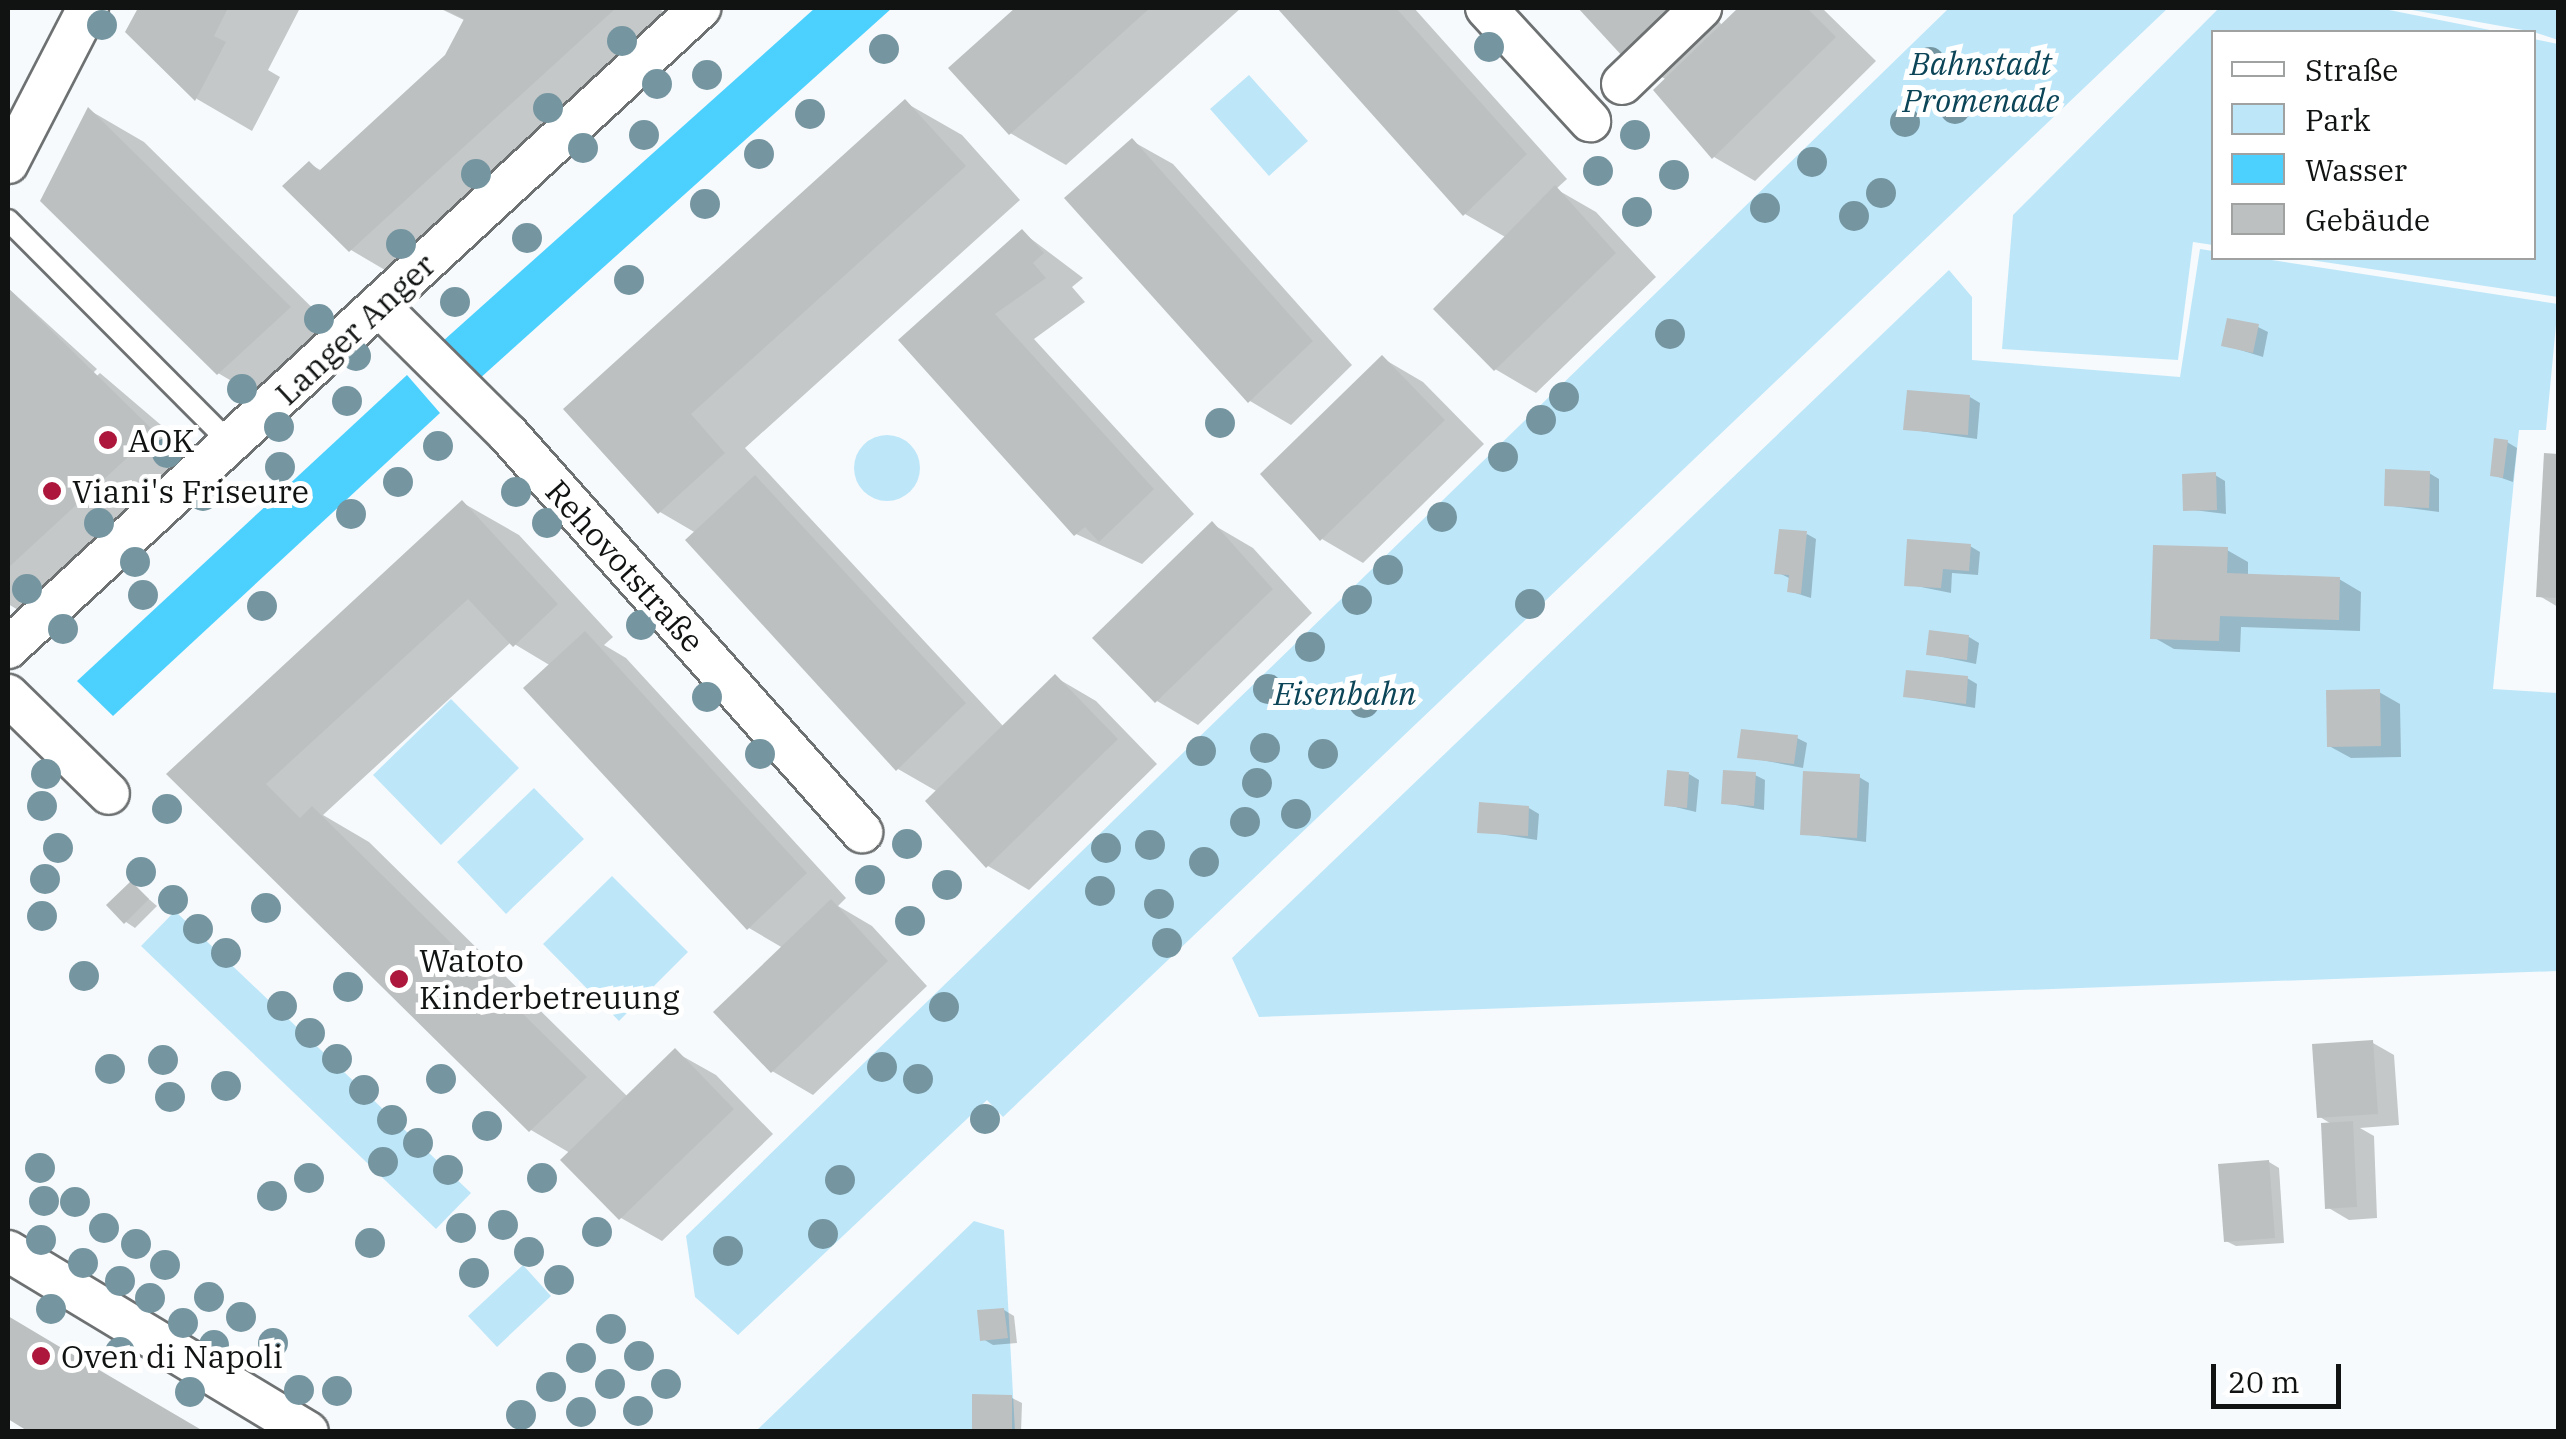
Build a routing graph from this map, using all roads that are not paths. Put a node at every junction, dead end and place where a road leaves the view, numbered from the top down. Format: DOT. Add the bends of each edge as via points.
graph roads {
  1 [pos="88,8"];
  2 [pos="700,8"];
  3 [pos="1486,8"];
  4 [pos="1700,8"];
  5 [pos="1629,78"];
  6 [pos="1590,121"];
  7 [pos="8,163"];
  8 [pos="8,220"];
  9 [pos="380,306"];
  10 [pos="230,443"];
  11 [pos="8,648"];
  12 [pos="8,696"];
  13 [pos="109,794"];
  14 [pos="862,832"];
  15 [pos="8,1251"];
  16 [pos="308,1432"];
  1 -- 7 [label="street"];
  2 -- 9 [label="street, Langer Anger"];
  3 -- 6 [label="street"];
  4 -- 5 [label="street"];
  8 -- 10 [label="lane"];
  9 -- 10 [label="street, Langer Anger"];
  9 -- 14 [label="street, Rehovotstraße" via="508,434"];
  10 -- 11 [label="street, Langer Anger"];
  12 -- 13 [label="street"];
  15 -- 16 [label="street"];
}
